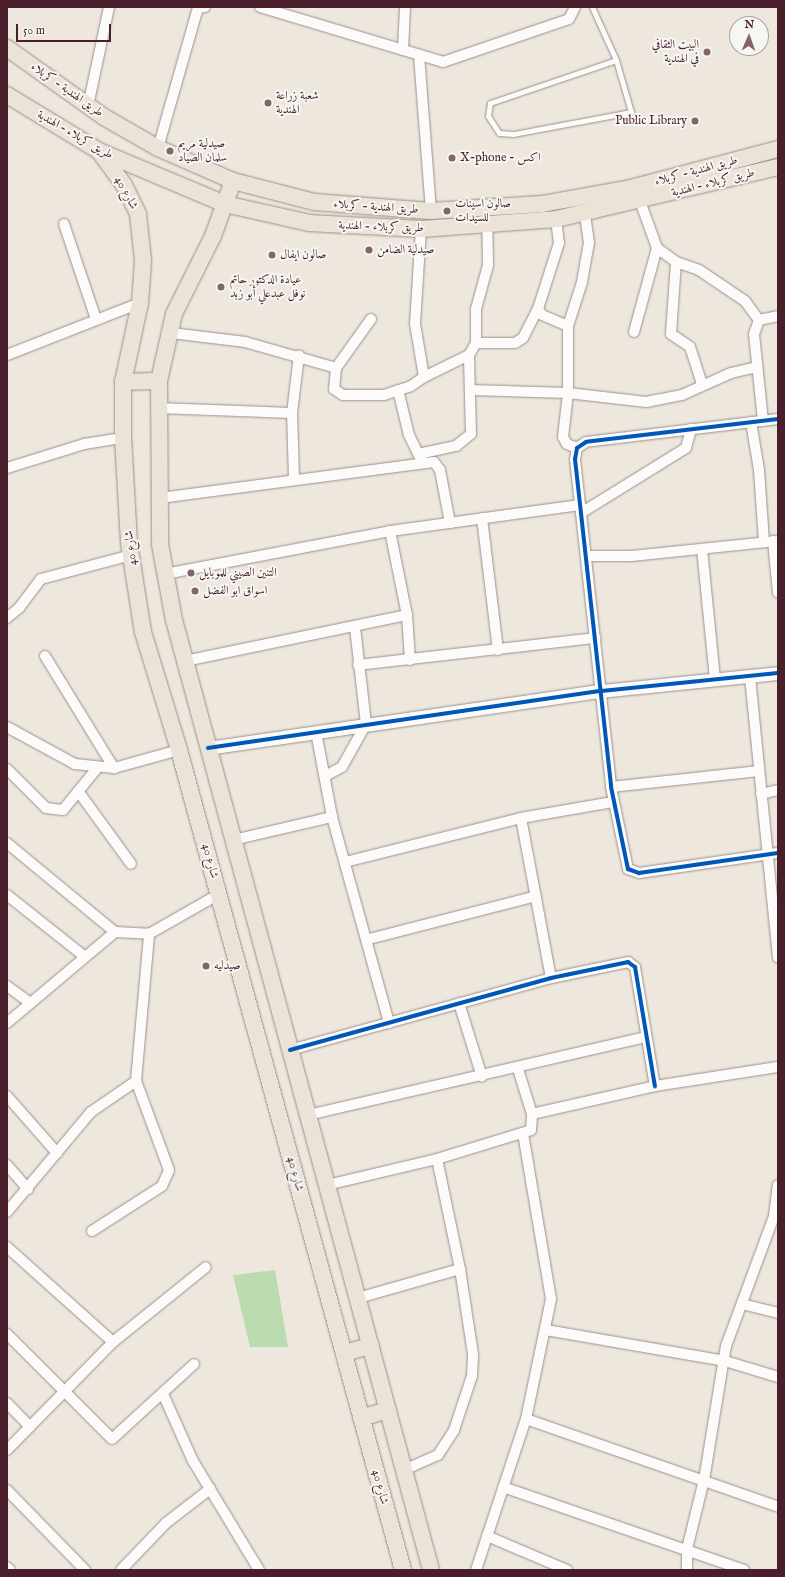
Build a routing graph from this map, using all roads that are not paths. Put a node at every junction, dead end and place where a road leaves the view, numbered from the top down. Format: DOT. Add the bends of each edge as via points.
graph roads {
  1 [pos="109,7"];
  2 [pos="200,7"];
  3 [pos="260,7"];
  4 [pos="405,7"];
  5 [pos="575,7"];
  6 [pos="592,7"];
  7 [pos="7,48"];
  8 [pos="403,50"];
  9 [pos="420,55"];
  10 [pos="616,60"];
  11 [pos="7,95"];
  12 [pos="88,106"];
  13 [pos="158,148"];
  14 [pos="778,149"];
  15 [pos="99,151"];
  16 [pos="778,167"];
  17 [pos="233,181"];
  18 [pos="293,198"];
  19 [pos="640,201"];
  20 [pos="225,204"];
  21 [pos="431,211"];
  22 [pos="585,213"];
  23 [pos="556,219"];
  24 [pos="288,220"];
  25 [pos="64,224"];
  26 [pos="488,226"];
  27 [pos="421,229"];
  28 [pos="657,248"];
  29 [pos="676,262"];
  30 [pos="140,303"];
  31 [pos="538,309"];
  32 [pos="778,316"];
  33 [pos="96,319"];
  34 [pos="371,319"];
  35 [pos="759,320"];
  36 [pos="568,326"];
  37 [pos="634,332"];
  38 [pos="171,333"];
  39 [pos="476,343"];
  40 [pos="7,355"];
  41 [pos="299,355"];
  42 [pos="469,355"];
  43 [pos="758,367"];
  44 [pos="336,368"];
  45 [pos="424,377"];
  46 [pos="159,381"];
  47 [pos="123,382"];
  48 [pos="702,384"];
  49 [pos="398,390"];
  50 [pos="470,390"];
  51 [pos="568,393"];
  52 [pos="158,408"];
  53 [pos="292,413"];
  54 [pos="778,419"];
  55 [pos="764,420"];
  56 [pos="751,422"];
  57 [pos="691,429"];
  58 [pos="123,438"];
  59 [pos="577,448"];
  60 [pos="418,454"];
  61 [pos="422,464"];
  62 [pos="7,468"];
  63 [pos="294,479"];
  64 [pos="160,498"];
  65 [pos="580,509"];
  66 [pos="482,518"];
  67 [pos="450,523"];
  68 [pos="390,531"];
  69 [pos="772,541"];
  70 [pos="702,548"];
  71 [pos="131,555"];
  72 [pos="586,556"];
  73 [pos="165,574"];
  74 [pos="778,593"];
  75 [pos="407,615"];
  76 [pos="7,618"];
  77 [pos="355,627"];
  78 [pos="595,638"];
  79 [pos="498,650"];
  80 [pos="45,656"];
  81 [pos="410,660"];
  82 [pos="185,661"];
  83 [pos="358,665"];
  84 [pos="778,673"];
  85 [pos="750,676"];
  86 [pos="715,679"];
  87 [pos="602,691"];
  88 [pos="366,724"];
  89 [pos="7,727"];
  90 [pos="316,732"];
  91 [pos="208,748"];
  92 [pos="179,750"];
  93 [pos="98,767"];
  94 [pos="114,768"];
  95 [pos="7,769"];
  96 [pos="759,771"];
  97 [pos="325,776"];
  98 [pos="611,787"];
  99 [pos="778,790"];
  100 [pos="78,791"];
  101 [pos="761,794"];
  102 [pos="613,802"];
  103 [pos="332,817"];
  104 [pos="521,818"];
  105 [pos="233,840"];
  106 [pos="7,843"];
  107 [pos="778,853"];
  108 [pos="766,854"];
  109 [pos="345,862"];
  110 [pos="131,864"];
  111 [pos="219,894"];
  112 [pos="7,895"];
  113 [pos="536,896"];
  114 [pos="115,932"];
  115 [pos="149,934"];
  116 [pos="777,935"];
  117 [pos="369,939"];
  118 [pos="84,956"];
  119 [pos="778,958"];
  120 [pos="550,978"];
  121 [pos="7,986"];
  122 [pos="30,1003"];
  123 [pos="459,1003"];
  124 [pos="389,1022"];
  125 [pos="7,1023"];
  126 [pos="645,1037"];
  127 [pos="290,1050"];
  128 [pos="778,1067"];
  129 [pos="518,1069"];
  130 [pos="482,1077"];
  131 [pos="136,1080"];
  132 [pos="655,1086"];
  133 [pos="7,1096"];
  134 [pos="532,1114"];
  135 [pos="308,1116"];
  136 [pos="523,1134"];
  137 [pos="57,1153"];
  138 [pos="437,1159"];
  139 [pos="7,1165"];
  140 [pos="327,1185"];
  141 [pos="778,1185"];
  142 [pos="28,1189"];
  143 [pos="7,1212"];
  144 [pos="92,1231"];
  145 [pos="7,1247"];
  146 [pos="206,1267"];
  147 [pos="460,1270"];
  148 [pos="358,1298"];
  149 [pos="742,1304"];
  150 [pos="778,1313"];
  151 [pos="546,1330"];
  152 [pos="7,1334"];
  153 [pos="113,1342"];
  154 [pos="371,1346"];
  155 [pos="344,1353"];
  156 [pos="725,1361"];
  157 [pos="194,1364"];
  158 [pos="778,1377"];
  159 [pos="65,1391"];
  160 [pos="163,1394"];
  161 [pos="7,1403"];
  162 [pos="388,1410"];
  163 [pos="361,1418"];
  164 [pos="526,1419"];
  165 [pos="30,1427"];
  166 [pos="7,1450"];
  167 [pos="404,1470"];
  168 [pos="704,1480"];
  169 [pos="504,1487"];
  170 [pos="210,1489"];
  171 [pos="7,1490"];
  172 [pos="778,1507"];
  173 [pos="487,1536"];
  174 [pos="687,1549"];
  175 [pos="7,1566"];
  176 [pos="10,1570"];
  177 [pos="85,1570"];
  178 [pos="121,1570"];
  179 [pos="259,1570"];
  180 [pos="403,1570"];
  181 [pos="431,1570"];
  182 [pos="476,1570"];
  183 [pos="567,1570"];
  184 [pos="687,1570"];
  185 [pos="744,1570"];
  1 -- 12 [label="street"];
  2 -- 13 [label="street"];
  3 -- 8 [label="street"];
  4 -- 8 [label="street"];
  5 -- 9 [label="street" via="569,19 443,62"];
  6 -- 10 [label="lane"];
  7 -- 12 [label="main road, طريق الهندية - كربلاء"];
  8 -- 9 [label="street"];
  9 -- 21 [label="street"];
  10 -- 10 [label="lane" via="490,103 488,116 499,133 514,134 631,112"];
  11 -- 15 [label="main road, طريق كربلاء - الهندية"];
  12 -- 13 [label="main road, طريق الهندية - كربلاء"];
  13 -- 17 [label="main road, طريق الهندية - كربلاء"];
  14 -- 21 [label="main road, طريق الهندية - كربلاء" via="631,188 542,204"];
  15 -- 20 [label="main road, طريق كربلاء - الهندية"];
  15 -- 30 [label="main road, شارع 40" via="124,185 138,214 143,260"];
  16 -- 19 [label="main road, طريق كربلاء - الهندية"];
  17 -- 18 [label="main road, طريق الهندية - كربلاء"];
  17 -- 20 [label="main road"];
  18 -- 21 [label="main road, طريق الهندية - كربلاء" via="365,208"];
  18 -- 24 [label="main road" via="285,210"];
  19 -- 22 [label="main road, طريق كربلاء - الهندية"];
  19 -- 28 [label="street"];
  20 -- 24 [label="main road, طريق كربلاء - الهندية"];
  20 -- 38 [label="main road" via="174,314"];
  22 -- 23 [label="main road, طريق كربلاء - الهندية"];
  22 -- 36 [label="street" via="589,243"];
  23 -- 26 [label="main road, طريق كربلاء - الهندية"];
  23 -- 31 [label="street" via="559,243"];
  24 -- 27 [label="main road, طريق كربلاء - الهندية"];
  25 -- 33 [label="street"];
  26 -- 27 [label="main road, طريق كربلاء - الهندية"];
  26 -- 39 [label="street" via="488,265 476,310"];
  27 -- 45 [label="street" via="415,324"];
  28 -- 29 [label="street"];
  28 -- 37 [label="street"];
  29 -- 35 [label="street" via="699,270 745,301"];
  29 -- 48 [label="street" via="671,334 690,347"];
  30 -- 33 [label="street"];
  30 -- 47 [label="main road, شارع 40"];
  31 -- 36 [label="street" via="542,315"];
  31 -- 39 [label="street" via="523,338 515,344"];
  32 -- 35 [label="street"];
  33 -- 40 [label="street"];
  34 -- 44 [label="street"];
  35 -- 43 [label="street" via="754,334"];
  36 -- 51 [label="street"];
  38 -- 41 [label="street" via="245,342"];
  38 -- 46 [label="main road"];
  39 -- 42 [label="street"];
  41 -- 44 [label="street"];
  41 -- 53 [label="street"];
  42 -- 45 [label="street"];
  42 -- 50 [label="street"];
  43 -- 48 [label="street"];
  43 -- 55 [label="street"];
  44 -- 49 [label="street" via="334,389 343,395 362,397"];
  45 -- 49 [label="street"];
  46 -- 47 [label="main road"];
  46 -- 52 [label="main road"];
  47 -- 58 [label="main road, شارع 40"];
  48 -- 51 [label="street" via="682,395 646,402"];
  49 -- 60 [label="street" via="409,435"];
  50 -- 51 [label="street"];
  50 -- 60 [label="street" via="471,434 456,446"];
  51 -- 59 [label="street" via="563,437 567,444"];
  52 -- 53 [label="street"];
  52 -- 64 [label="main road"];
  53 -- 63 [label="street"];
  54 -- 55 [label="street"];
  55 -- 56 [label="street"];
  56 -- 57 [label="street"];
  56 -- 69 [label="street"];
  57 -- 59 [label="street" via="586,442"];
  57 -- 65 [label="street" via="686,448"];
  58 -- 62 [label="street" via="84,444"];
  58 -- 71 [label="main road, شارع 40"];
  59 -- 65 [label="street" via="574,459"];
  60 -- 61 [label="street"];
  61 -- 63 [label="street"];
  61 -- 67 [label="street" via="434,462 440,470"];
  63 -- 64 [label="street"];
  64 -- 73 [label="main road" via="160,544"];
  65 -- 66 [label="street"];
  65 -- 72 [label="street"];
  66 -- 67 [label="street"];
  66 -- 79 [label="street"];
  67 -- 68 [label="street"];
  68 -- 73 [label="street"];
  68 -- 75 [label="street"];
  69 -- 70 [label="street"];
  69 -- 74 [label="street"];
  70 -- 72 [label="street"];
  70 -- 86 [label="street"];
  71 -- 76 [label="street" via="41,579 19,608"];
  71 -- 92 [label="main road, شارع 40" via="144,632"];
  72 -- 78 [label="street"];
  73 -- 82 [label="main road"];
  75 -- 77 [label="street"];
  75 -- 81 [label="street"];
  77 -- 82 [label="street"];
  77 -- 83 [label="street"];
  78 -- 79 [label="street"];
  78 -- 87 [label="street"];
  79 -- 81 [label="street"];
  80 -- 94 [label="street"];
  81 -- 83 [label="street"];
  82 -- 91 [label="main road"];
  83 -- 88 [label="street"];
  84 -- 85 [label="street"];
  85 -- 86 [label="street"];
  85 -- 96 [label="street"];
  86 -- 87 [label="street"];
  87 -- 88 [label="street"];
  87 -- 98 [label="street"];
  88 -- 90 [label="street"];
  88 -- 97 [label="street" via="342,767"];
  89 -- 93 [label="street" via="75,764"];
  90 -- 91 [label="street"];
  90 -- 97 [label="street"];
  91 -- 105 [label="main road"];
  92 -- 94 [label="street"];
  92 -- 111 [label="main road, شارع 40"];
  93 -- 94 [label="street"];
  93 -- 100 [label="street"];
  95 -- 100 [label="street" via="46,808 63,810"];
  96 -- 98 [label="street"];
  96 -- 101 [label="street"];
  97 -- 103 [label="street"];
  98 -- 102 [label="street"];
  99 -- 101 [label="street"];
  100 -- 110 [label="street"];
  101 -- 108 [label="street"];
  102 -- 104 [label="street"];
  102 -- 108 [label="street" via="624,859 628,869 633,871"];
  103 -- 105 [label="street"];
  103 -- 109 [label="street"];
  104 -- 109 [label="street"];
  104 -- 113 [label="street"];
  105 -- 127 [label="main road"];
  106 -- 114 [label="street"];
  107 -- 108 [label="street"];
  108 -- 116 [label="street"];
  109 -- 117 [label="street"];
  111 -- 115 [label="street"];
  111 -- 155 [label="main road, شارع 40"];
  112 -- 118 [label="street"];
  113 -- 117 [label="street"];
  113 -- 120 [label="street"];
  114 -- 115 [label="street"];
  114 -- 118 [label="street"];
  115 -- 131 [label="street"];
  116 -- 119 [label="street"];
  117 -- 124 [label="street"];
  118 -- 122 [label="street"];
  120 -- 123 [label="street"];
  120 -- 126 [label="street" via="628,962 635,967"];
  121 -- 122 [label="street"];
  122 -- 125 [label="street"];
  123 -- 124 [label="street"];
  123 -- 130 [label="street"];
  124 -- 127 [label="street"];
  126 -- 129 [label="street"];
  126 -- 132 [label="street"];
  127 -- 135 [label="main road"];
  128 -- 132 [label="street"];
  129 -- 130 [label="street"];
  129 -- 134 [label="street"];
  130 -- 135 [label="street"];
  131 -- 137 [label="street" via="91,1112"];
  131 -- 144 [label="street" via="169,1170 162,1186"];
  132 -- 134 [label="street"];
  133 -- 137 [label="street"];
  134 -- 136 [label="street" via="531,1130"];
  135 -- 140 [label="main road"];
  136 -- 138 [label="street"];
  136 -- 151 [label="street" via="550,1285"];
  137 -- 142 [label="street"];
  138 -- 140 [label="street"];
  138 -- 147 [label="street"];
  139 -- 142 [label="street"];
  140 -- 148 [label="main road"];
  141 -- 149 [label="street" via="774,1216"];
  142 -- 143 [label="street"];
  145 -- 153 [label="street"];
  146 -- 153 [label="street"];
  147 -- 148 [label="street"];
  147 -- 167 [label="street" via="473,1354 472,1376 454,1430 438,1455"];
  148 -- 154 [label="main road"];
  149 -- 150 [label="street"];
  149 -- 156 [label="street" via="726,1346"];
  151 -- 156 [label="street"];
  151 -- 164 [label="street"];
  152 -- 159 [label="street"];
  153 -- 159 [label="street"];
  154 -- 155 [label="main road"];
  154 -- 162 [label="main road"];
  155 -- 163 [label="main road, شارع 40"];
  156 -- 158 [label="street"];
  156 -- 168 [label="street"];
  157 -- 160 [label="street"];
  159 -- 160 [label="street" via="112,1439"];
  159 -- 165 [label="street"];
  160 -- 170 [label="street"];
  161 -- 165 [label="street"];
  162 -- 163 [label="main road"];
  162 -- 167 [label="main road"];
  163 -- 180 [label="main road, شارع 40"];
  164 -- 168 [label="street"];
  164 -- 169 [label="street"];
  165 -- 166 [label="street"];
  167 -- 181 [label="main road"];
  168 -- 172 [label="street"];
  168 -- 174 [label="street"];
  169 -- 173 [label="street"];
  169 -- 174 [label="street"];
  170 -- 178 [label="street" via="166,1524"];
  170 -- 179 [label="street"];
  171 -- 177 [label="street"];
  173 -- 182 [label="street"];
  173 -- 183 [label="street"];
  174 -- 184 [label="street"];
  174 -- 185 [label="street"];
  175 -- 176 [label="street"];
}
